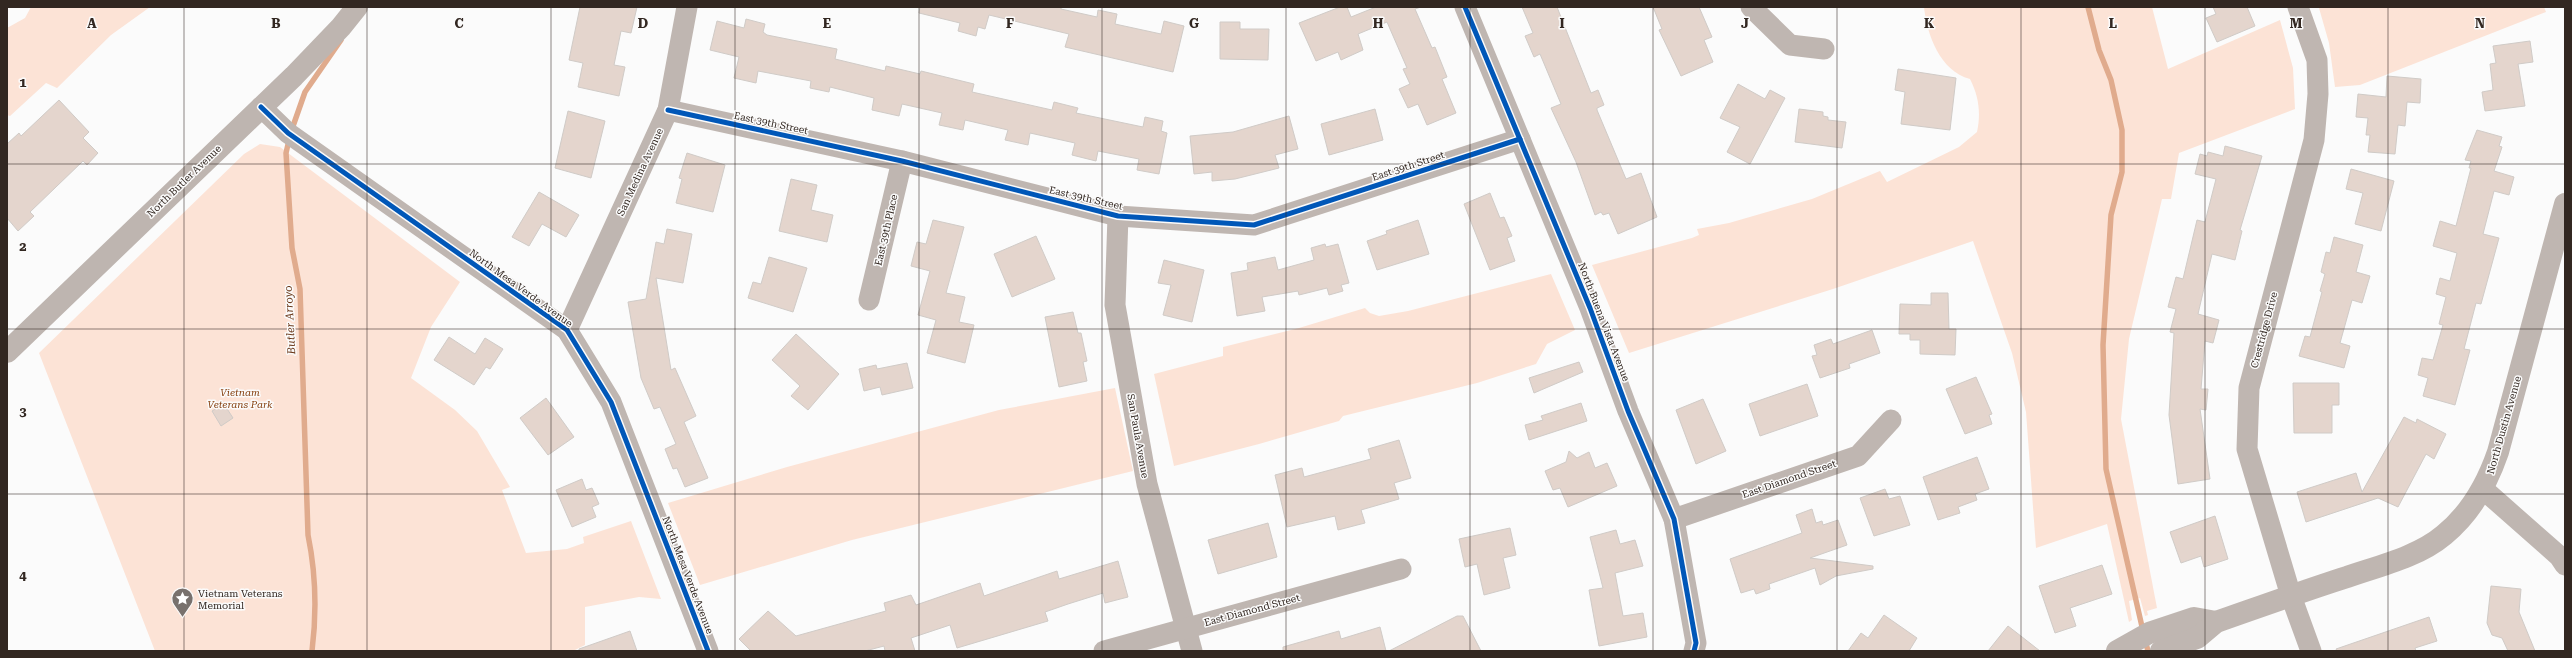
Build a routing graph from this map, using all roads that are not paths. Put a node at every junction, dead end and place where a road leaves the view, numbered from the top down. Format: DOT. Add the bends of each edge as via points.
graph roads {
  1 [pos="356,7"];
  2 [pos="687,7"];
  3 [pos="1465,7"];
  4 [pos="1751,7"];
  5 [pos="2298,7"];
  6 [pos="1824,49"];
  7 [pos="261,107"];
  8 [pos="668,110"];
  9 [pos="1520,139"];
  10 [pos="902,161"];
  11 [pos="2565,204"];
  12 [pos="1118,216"];
  13 [pos="869,300"];
  14 [pos="567,330"];
  15 [pos="7,352"];
  16 [pos="1891,420"];
  17 [pos="2483,489"];
  18 [pos="1674,519"];
  19 [pos="2565,565"];
  20 [pos="1401,569"];
  21 [pos="2290,596"];
  22 [pos="2216,622"];
  23 [pos="1188,628"];
  24 [pos="708,651"];
  25 [pos="1104,651"];
  26 [pos="1192,651"];
  27 [pos="1694,651"];
  28 [pos="2117,651"];
  29 [pos="2161,651"];
  30 [pos="2311,651"];
  1 -- 7 [label="main road, North Butler Avenue" via="342,27"];
  2 -- 8 [label="street, San Medina Avenue"];
  3 -- 9 [label="street, North Buena Vista Avenue"];
  4 -- 6 [label="street" via="1790,45"];
  5 -- 21 [label="street, Crestridge Drive" via="2317,60 2318,94 2314,140 2249,388 2247,449"];
  7 -- 14 [label="street, North Mesa Verde Avenue" via="288,133"];
  7 -- 15 [label="main road, North Butler Avenue"];
  8 -- 10 [label="street, East 39th Street"];
  8 -- 14 [label="street, San Medina Avenue"];
  9 -- 12 [label="street, East 39th Street" via="1254,225"];
  9 -- 18 [label="street, North Buena Vista Avenue" via="1590,308 1628,411"];
  10 -- 12 [label="street, East 39th Street"];
  10 -- 13 [label="street, East 39th Place"];
  11 -- 17 [label="street, North Dustin Avenue" via="2498,452"];
  12 -- 23 [label="street, San Paula Avenue" via="1115,305 1147,484"];
  14 -- 24 [label="street, North Mesa Verde Avenue" via="611,402"];
  16 -- 18 [label="street, East Diamond Street" via="1858,456"];
  17 -- 19 [label="street" via="2559,556"];
  17 -- 21 [label="street, North Dustin Avenue" via="2444,536 2424,548 2394,561"];
  18 -- 27 [label="street, North Buena Vista Avenue" via="1696,643"];
  20 -- 23 [label="street, East Diamond Street"];
  21 -- 22 [label="street, North Dustin Avenue"];
  21 -- 30 [label="street, Crestridge Drive"];
  22 -- 28 [label="street, North Dustin Avenue" via="2194,618 2149,633"];
  22 -- 29 [label="street, North Dustin Avenue" via="2197,638"];
  23 -- 25 [label="street, East Diamond Street"];
  23 -- 26 [label="street, San Paula Avenue"];
}
